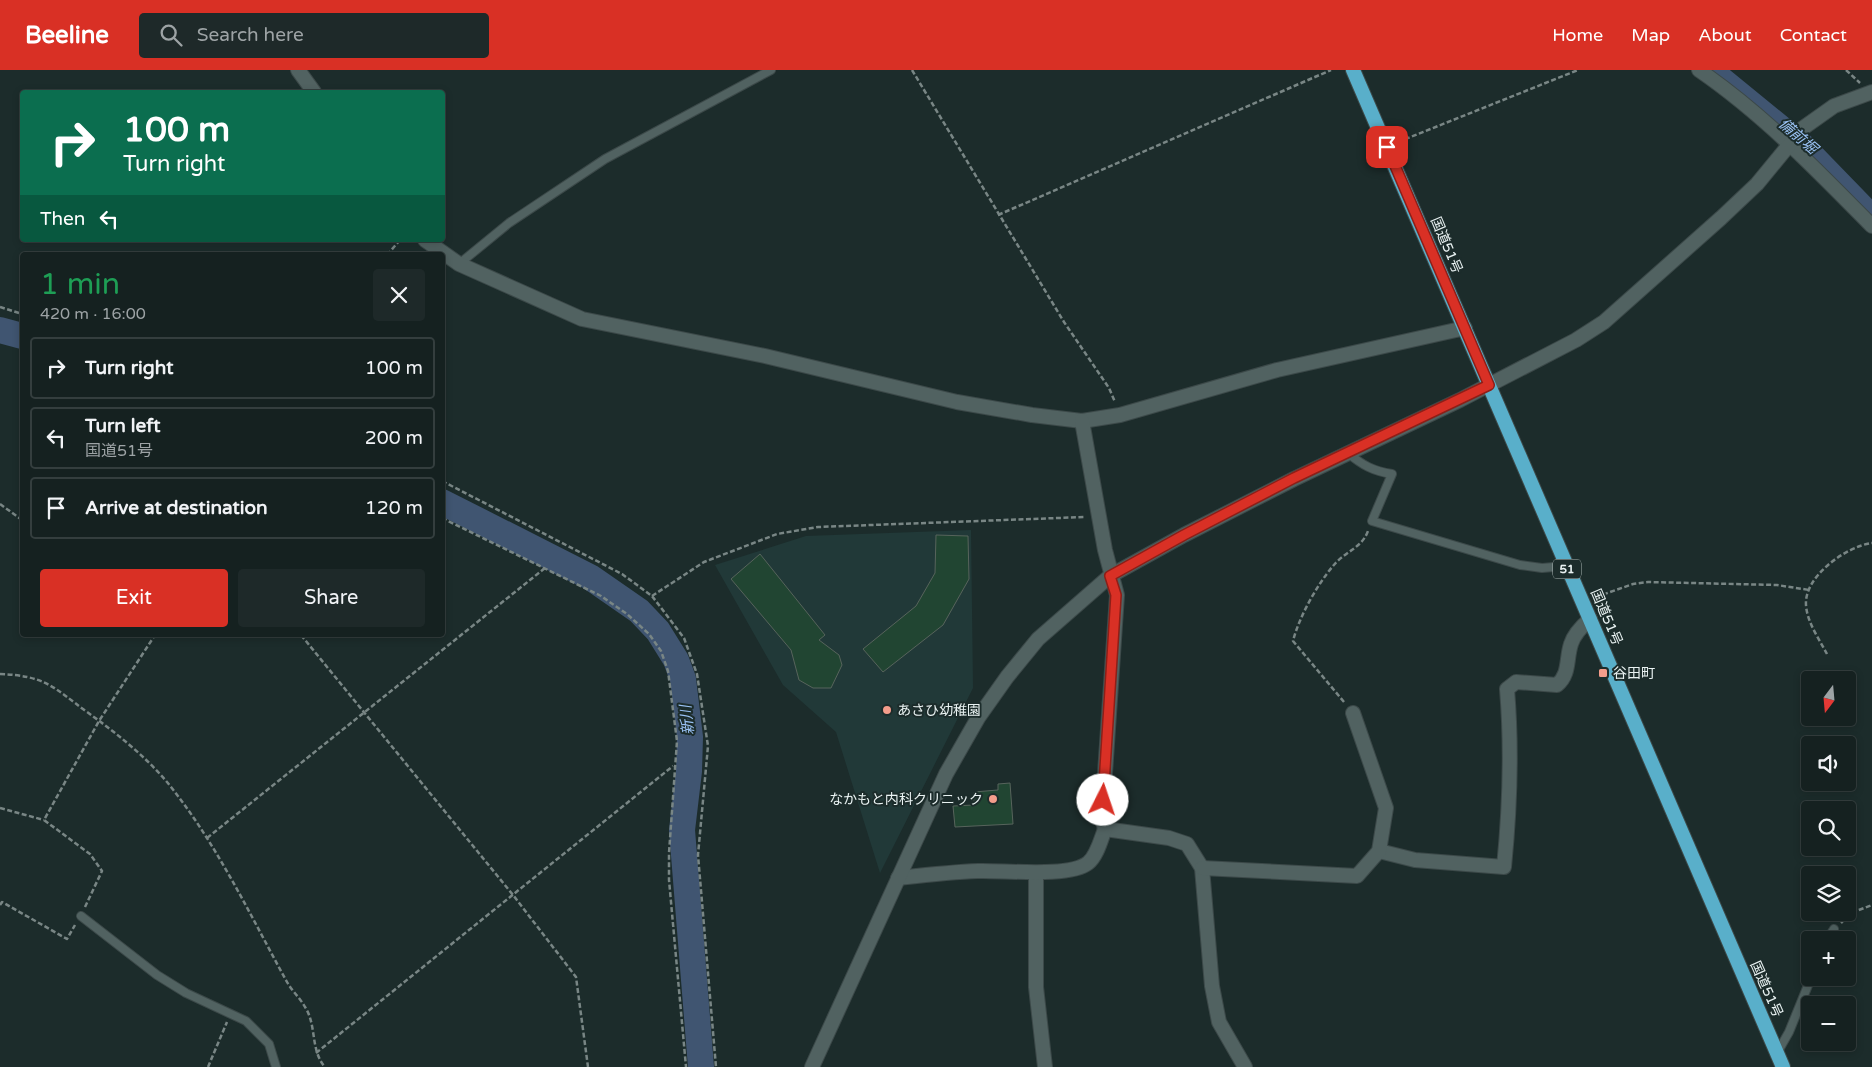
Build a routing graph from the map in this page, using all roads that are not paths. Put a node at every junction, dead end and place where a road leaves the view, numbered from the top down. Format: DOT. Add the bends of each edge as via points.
graph roads {
  1 [pos="298,70"];
  2 [pos="771,70"];
  3 [pos="1353,70"];
  4 [pos="1699,70"];
  5 [pos="313,90"];
  6 [pos="1872,92"];
  7 [pos="1796,137"];
  8 [pos="1872,226"];
  9 [pos="428,242"];
  10 [pos="442,252"];
  11 [pos="445,254"];
  12 [pos="459,264"];
  13 [pos="1465,328"];
  14 [pos="1489,385"];
  15 [pos="1082,421"];
  16 [pos="1348,453"];
  17 [pos="1566,566"];
  18 [pos="1110,576"];
  19 [pos="1590,619"];
  20 [pos="1354,713"];
  21 [pos="1105,829"];
  22 [pos="1379,851"];
  23 [pos="1202,868"];
  24 [pos="1036,873"];
  25 [pos="898,878"];
  26 [pos="81,916"];
  27 [pos="1808,986"];
  28 [pos="1777,1053"];
  29 [pos="276,1067"];
  30 [pos="812,1067"];
  31 [pos="1045,1067"];
  32 [pos="1245,1067"];
  33 [pos="1783,1067"];
  1 -- 5 [label="street"];
  2 -- 12 [label="lane" via="605,159 510,223"];
  3 -- 13 [label="highway, 国道51号 / 51"];
  4 -- 7 [label="street"];
  6 -- 7 [label="street" via="1834,106"];
  7 -- 8 [label="street"];
  7 -- 14 [label="street" via="1757,184 1722,218 1604,322"];
  9 -- 10 [label="street"];
  11 -- 12 [label="street"];
  12 -- 15 [label="street" via="582,319 765,356 957,402"];
  13 -- 14 [label="highway, 国道51号 / 51"];
  13 -- 15 [label="street" via="1276,370 1120,415"];
  14 -- 16 [label="street"];
  14 -- 17 [label="highway, 国道51号 / 51"];
  15 -- 18 [label="street"];
  16 -- 17 [label="lane" via="1369,468 1392,474 1372,522 1520,565 1542,568"];
  16 -- 18 [label="street"];
  17 -- 19 [label="highway, 国道51号 / 51"];
  18 -- 21 [label="street" via="1116,595 1102,818"];
  18 -- 25 [label="street" via="1038,639 978,718 946,774"];
  19 -- 22 [label="street" via="1578,630 1571,643 1565,678 1558,685 1516,682 1506,689 1510,724 1510,808 1504,867 1415,860"];
  19 -- 28 [label="highway, 国道51号 / 51"];
  20 -- 22 [label="street" via="1386,808"];
  21 -- 23 [label="street" via="1187,844"];
  21 -- 24 [label="street" via="1088,863 1076,869"];
  22 -- 23 [label="street" via="1357,876"];
  23 -- 32 [label="street" via="1212,986 1219,1022"];
  24 -- 25 [label="street" via="986,870"];
  24 -- 31 [label="street" via="1036,987"];
  25 -- 30 [label="street"];
  26 -- 29 [label="lane" via="186,993 246,1021 269,1044"];
  27 -- 28 [label="lane"];
  28 -- 33 [label="highway, 国道51号 / 51"];
}
